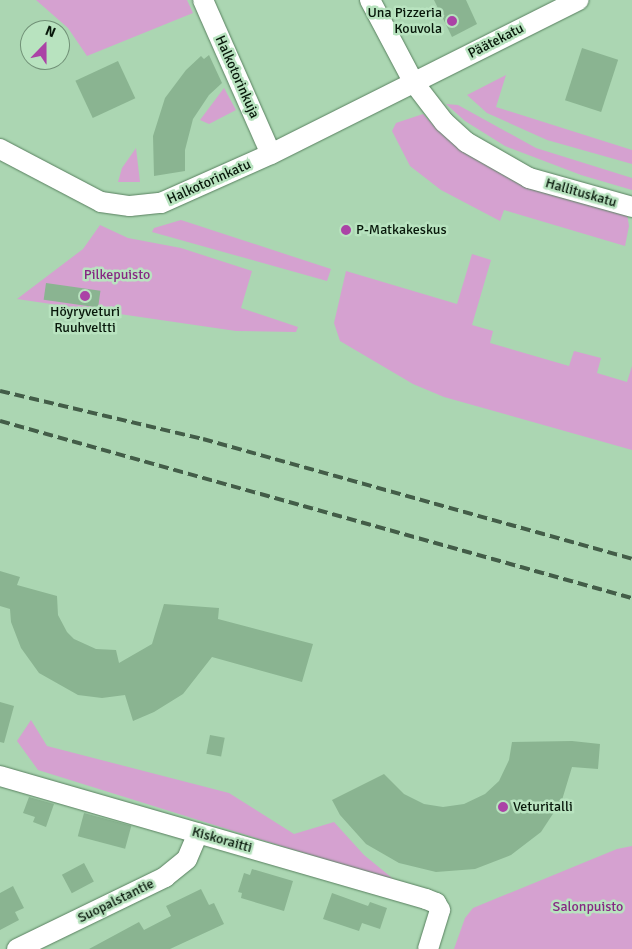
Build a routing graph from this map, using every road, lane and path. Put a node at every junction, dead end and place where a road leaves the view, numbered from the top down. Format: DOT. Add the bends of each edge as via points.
graph roads {
  1 [pos="203,0"];
  2 [pos="370,0"];
  3 [pos="579,0"];
  4 [pos="414,83"];
  5 [pos="0,149"];
  6 [pos="271,154"];
  7 [pos="632,207"];
  8 [pos="0,776"];
  9 [pos="198,834"];
  10 [pos="17,949"];
  11 [pos="428,949"];
  1 -- 6 [label="street, Halkotorinkuja"];
  2 -- 4 [label="street, Hallituskatu"];
  3 -- 4 [label="street, Päätekatu"];
  4 -- 6 [label="street, Halkotorinkatu"];
  4 -- 7 [label="street, Hallituskatu" via="444,122 466,142 529,178"];
  5 -- 6 [label="street, Halkotorinkatu" via="87,196 130,206 173,200"];
  8 -- 9 [label="street, Kiskoraitti"];
  9 -- 10 [label="street, Suopalstantie" via="187,860 164,877"];
  9 -- 11 [label="street, Kiskoraitti" via="436,903 440,910"];
}
